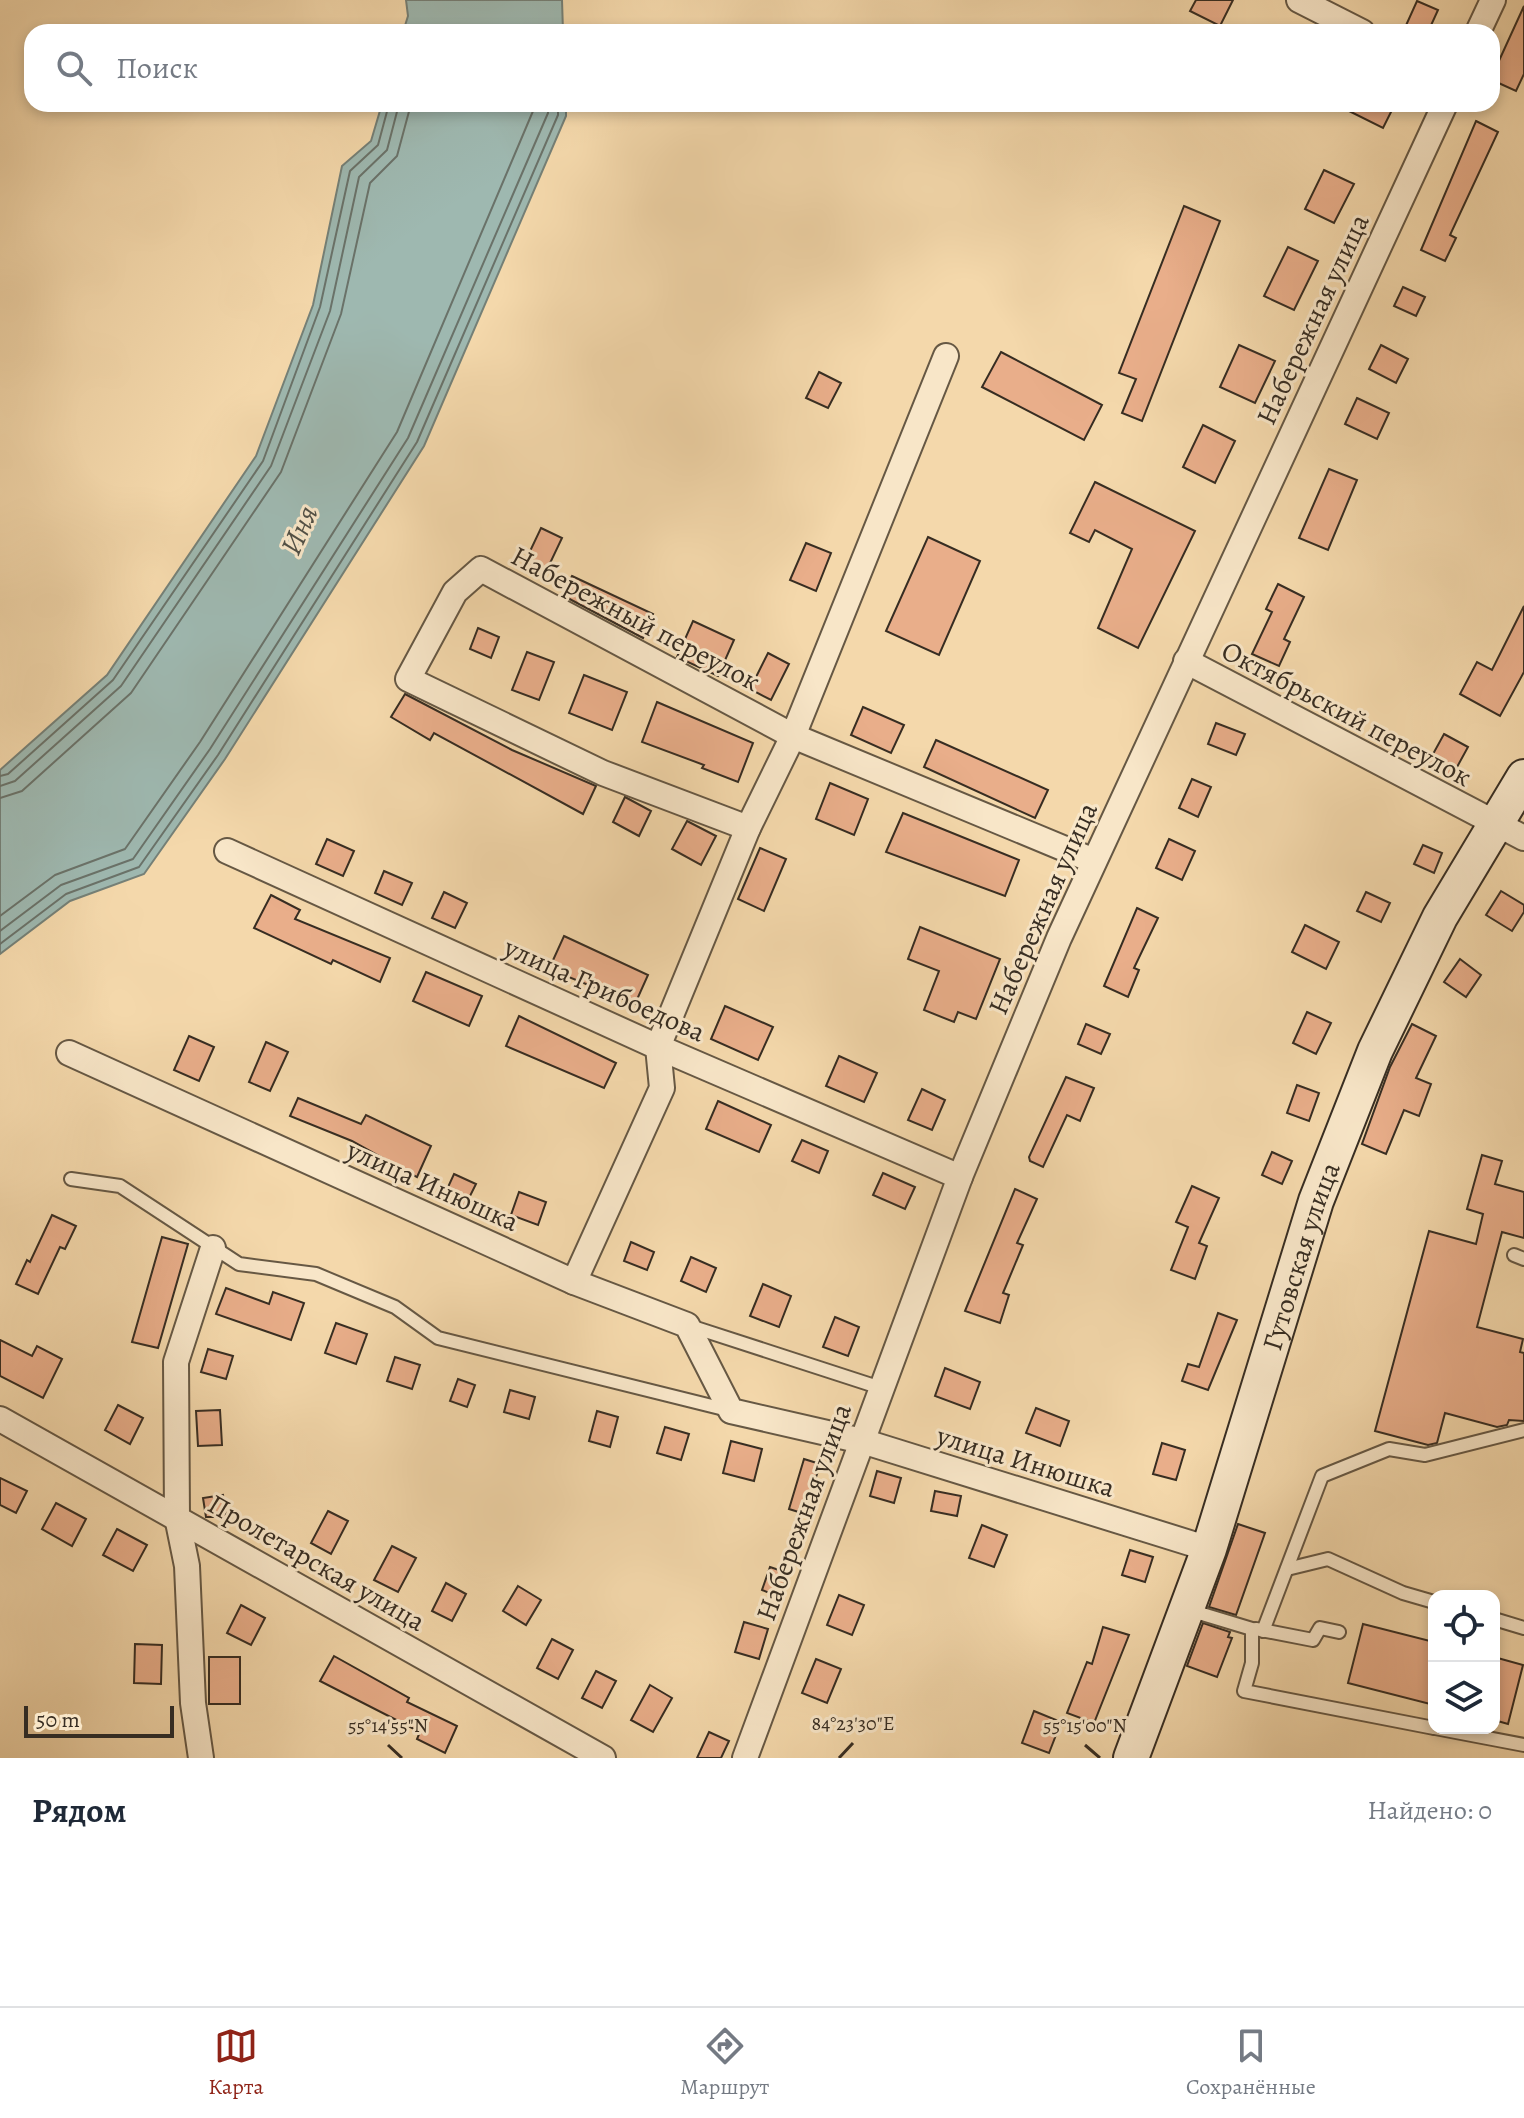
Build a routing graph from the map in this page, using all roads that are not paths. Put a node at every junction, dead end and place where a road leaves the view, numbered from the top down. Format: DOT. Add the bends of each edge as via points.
graph roads {
  1 [pos="1299,0"];
  2 [pos="1493,0"];
  3 [pos="1346,24"];
  4 [pos="1482,24"];
  5 [pos="1441,112"];
  6 [pos="946,356"];
  7 [pos="1186,661"];
  8 [pos="793,736"];
  9 [pos="1524,777"];
  10 [pos="748,828"];
  11 [pos="1510,832"];
  12 [pos="227,851"];
  13 [pos="1094,861"];
  14 [pos="658,1047"];
  15 [pos="69,1053"];
  16 [pos="960,1177"];
  17 [pos="71,1179"];
  18 [pos="213,1248"];
  19 [pos="574,1282"];
  20 [pos="687,1325"];
  21 [pos="881,1388"];
  22 [pos="731,1411"];
  23 [pos="0,1419"];
  24 [pos="1524,1430"];
  25 [pos="862,1441"];
  26 [pos="177,1517"];
  27 [pos="1209,1549"];
  28 [pos="1287,1569"];
  29 [pos="1428,1600"];
  30 [pos="1186,1609"];
  31 [pos="1500,1621"];
  32 [pos="1524,1628"];
  33 [pos="1258,1630"];
  34 [pos="1339,1632"];
  35 [pos="1428,1727"];
  36 [pos="1466,1734"];
  37 [pos="1524,1745"];
  38 [pos="201,1758"];
  39 [pos="603,1758"];
  40 [pos="745,1758"];
  41 [pos="1131,1758"];
  1 -- 3 [label="street"];
  2 -- 4 [label="street"];
  5 -- 7 [label="street, Набережная улица"];
  6 -- 8 [label="street"];
  7 -- 11 [label="street, Октябрьский переулок"];
  7 -- 13 [label="street, Набережная улица"];
  8 -- 10 [label="street"];
  8 -- 10 [label="street, Набережный переулок" via="481,569 455,592 408,679 603,773"];
  8 -- 13 [label="street, Набережный переулок"];
  9 -- 11 [label="street, Гутовская улица"];
  10 -- 14 [label="street"];
  11 -- 27 [label="street, Гутовская улица" via="1440,917 1375,1051 1316,1201"];
  12 -- 14 [label="street, улица Грибоедова"];
  13 -- 16 [label="street, Набережная улица"];
  14 -- 16 [label="street, улица Грибоедова"];
  14 -- 19 [label="street" via="662,1088"];
  15 -- 19 [label="street, улица Инюшка"];
  16 -- 21 [label="street, Набережная улица"];
  17 -- 18 [label="lane, улица Инюшка" via="120,1186"];
  18 -- 22 [label="lane, улица Инюшка" via="239,1264 316,1274 395,1307 438,1338"];
  18 -- 26 [label="street" via="176,1362"];
  19 -- 20 [label="street, улица Инюшка"];
  20 -- 21 [label="lane"];
  20 -- 22 [label="street"];
  21 -- 25 [label="street, Набережная улица"];
  22 -- 25 [label="street, улица Инюшка"];
  23 -- 26 [label="street, Пролетарская улица"];
  24 -- 28 [label="lane" via="1425,1455 1389,1449 1322,1476"];
  25 -- 27 [label="street, улица Инюшка"];
  25 -- 40 [label="street, Набережная улица"];
  26 -- 38 [label="street" via="187,1566"];
  26 -- 39 [label="street, Пролетарская улица"];
  27 -- 30 [label="street, Гутовская улица"];
  28 -- 29 [label="lane" via="1328,1559"];
  28 -- 33 [label="lane"];
  30 -- 33 [label="lane"];
  30 -- 41 [label="street, Гутовская улица"];
  31 -- 32 [label="lane"];
  33 -- 34 [label="lane" via="1313,1640 1320,1628"];
  33 -- 35 [label="lane" via="1244,1691"];
  36 -- 37 [label="lane"];
}
